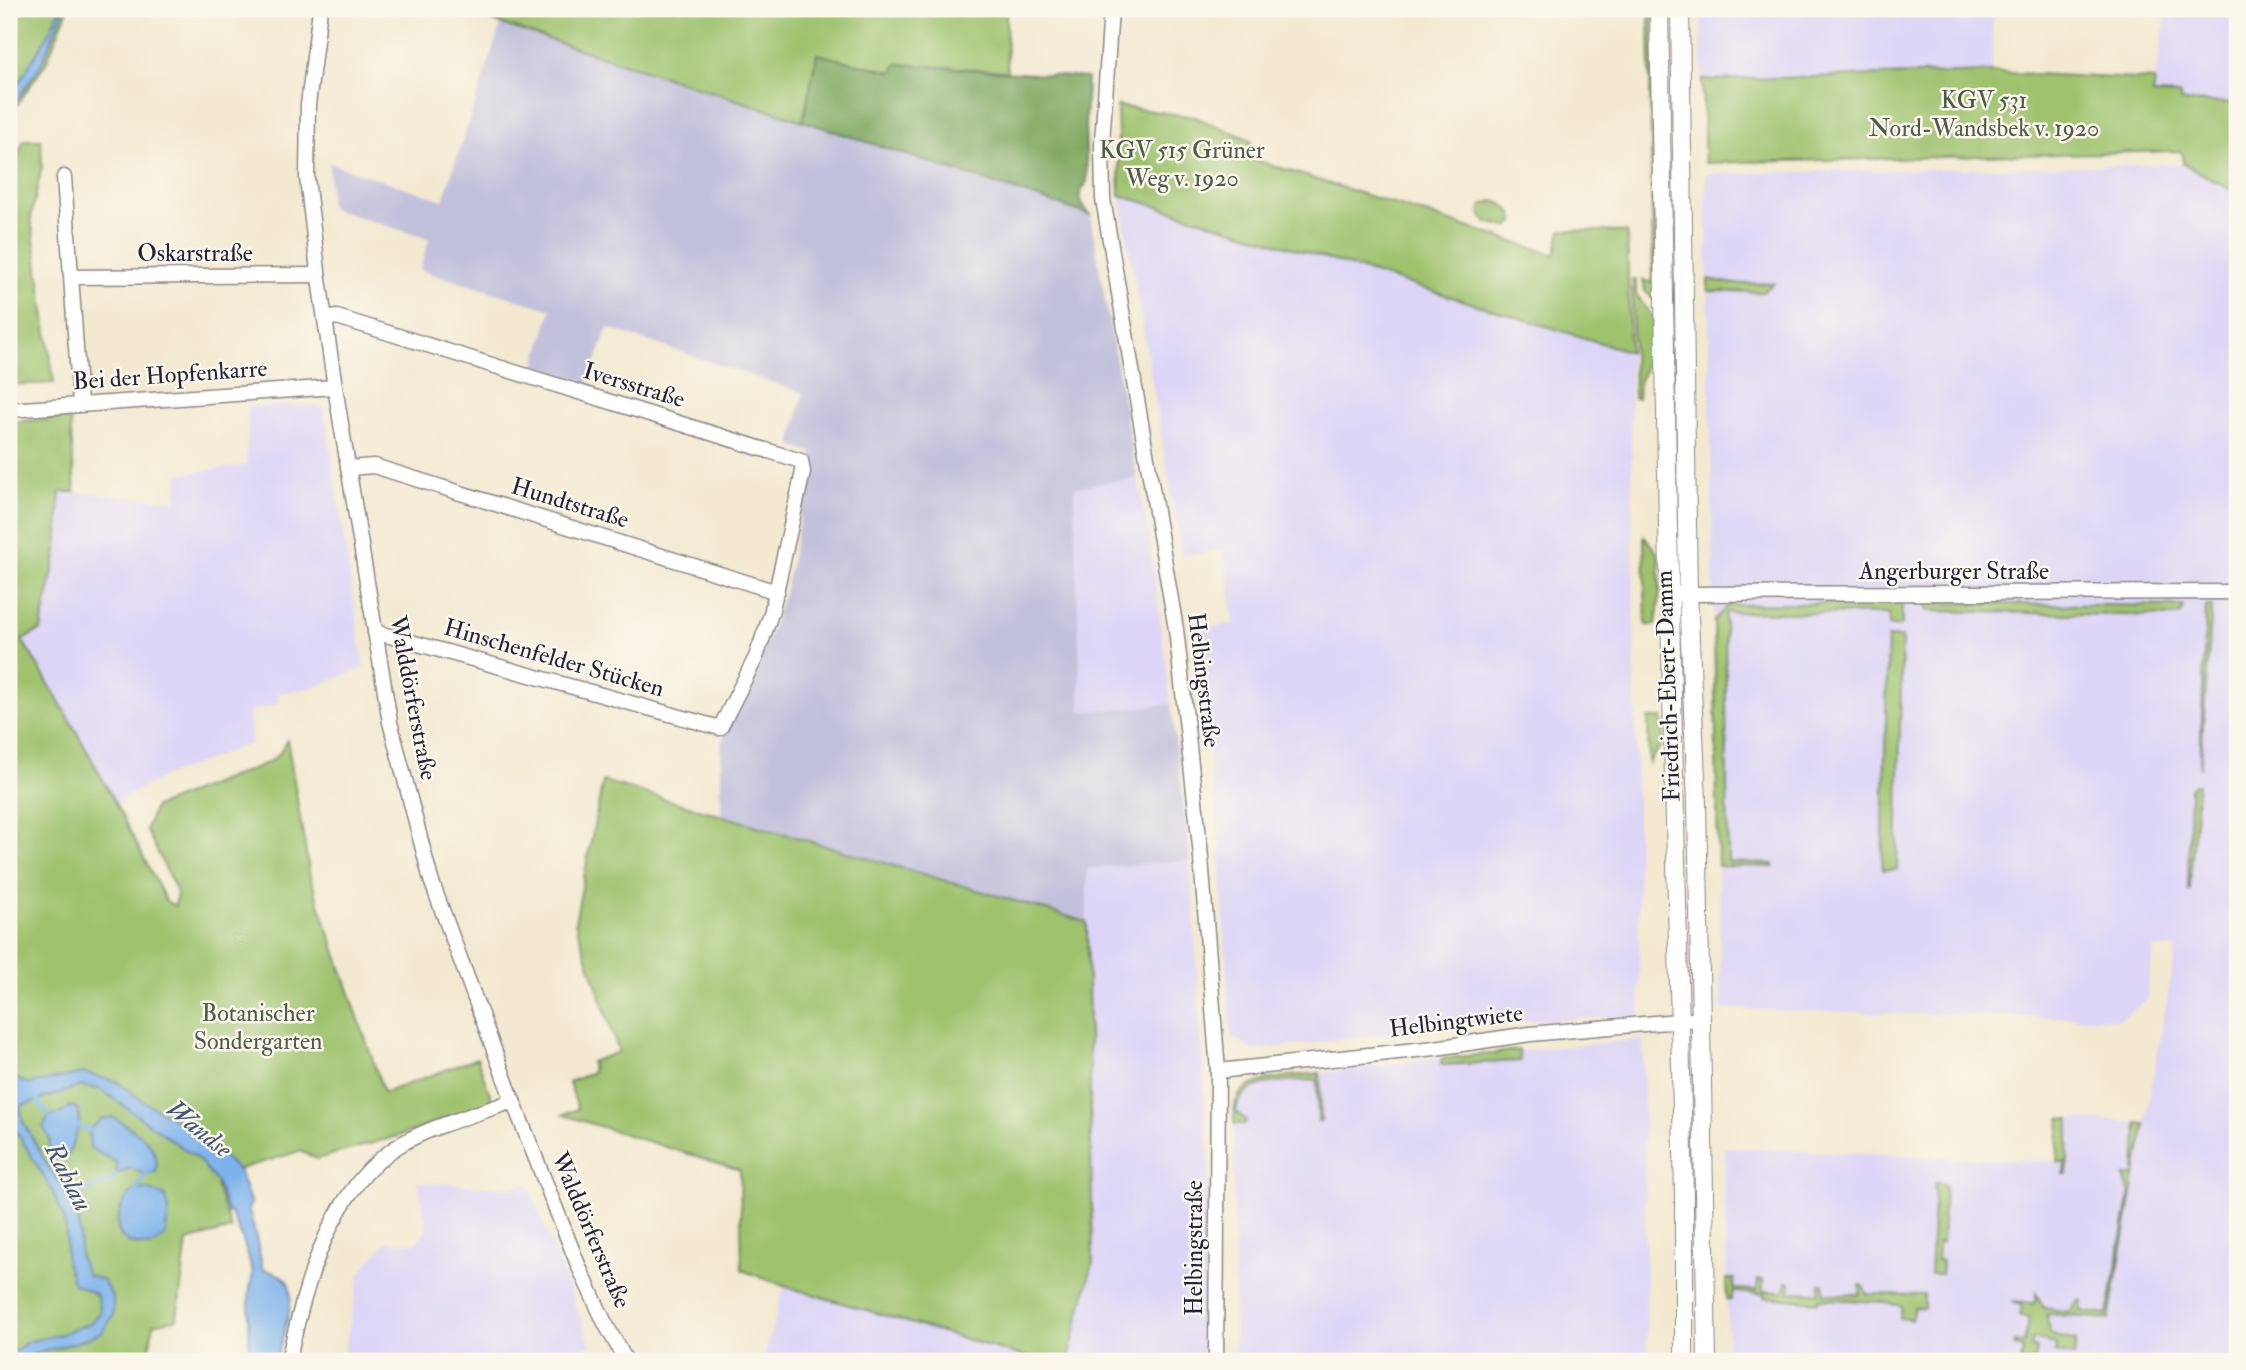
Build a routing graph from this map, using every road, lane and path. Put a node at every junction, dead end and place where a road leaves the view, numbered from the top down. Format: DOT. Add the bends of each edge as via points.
graph roads {
  1 [pos="320,9"];
  2 [pos="1111,9"];
  3 [pos="1659,9"];
  4 [pos="1680,9"];
  5 [pos="64,177"];
  6 [pos="318,275"];
  7 [pos="72,277"];
  8 [pos="325,319"];
  9 [pos="335,387"];
  10 [pos="80,404"];
  11 [pos="9,410"];
  12 [pos="348,468"];
  13 [pos="777,592"];
  14 [pos="2237,592"];
  15 [pos="1679,594"];
  16 [pos="375,632"];
  17 [pos="1701,1019"];
  18 [pos="1680,1021"];
  19 [pos="1218,1071"];
  20 [pos="513,1101"];
  21 [pos="288,1361"];
  22 [pos="625,1361"];
  23 [pos="1216,1361"];
  24 [pos="1684,1361"];
  25 [pos="1707,1361"];
  1 -- 6 [label="street, Walddörferstraße" via="308,105 307,178"];
  2 -- 19 [label="street, Helbingstraße" via="1103,200 1176,629"];
  3 -- 15 [label="main road, Friedrich-Ebert-Damm"];
  4 -- 15 [label="main road, Friedrich-Ebert-Damm"];
  5 -- 7 [label="street"];
  6 -- 7 [label="street, Oskarstraße"];
  6 -- 8 [label="street, Walddörferstraße"];
  7 -- 10 [label="street"];
  8 -- 9 [label="street, Walddörferstraße"];
  8 -- 13 [label="street, Iversstraße" via="337,317 801,461 803,472"];
  9 -- 10 [label="street, Bei der Hopfenkarre"];
  9 -- 12 [label="street, Walddörferstraße"];
  10 -- 11 [label="street, Bei der Hopfenkarre"];
  12 -- 13 [label="street, Hundtstraße" via="374,466"];
  12 -- 16 [label="street, Walddörferstraße"];
  13 -- 16 [label="street, Hinschenfelder Stücken" via="756,657 720,728"];
  14 -- 15 [label="street, Angerburger Straße"];
  15 -- 17 [label="main road, Friedrich-Ebert-Damm" via="1697,803"];
  15 -- 18 [label="main road, Friedrich-Ebert-Damm"];
  16 -- 20 [label="street, Walddörferstraße" via="390,722 431,880"];
  17 -- 18 [label="street, Helbingtwiete"];
  17 -- 25 [label="main road, Friedrich-Ebert-Damm"];
  18 -- 19 [label="street, Helbingtwiete"];
  18 -- 24 [label="main road, Friedrich-Ebert-Damm"];
  19 -- 23 [label="street, Helbingstraße"];
  20 -- 21 [label="street" via="402,1143 367,1172 348,1197 311,1270"];
  20 -- 22 [label="street, Walddörferstraße" via="579,1268"];
}
